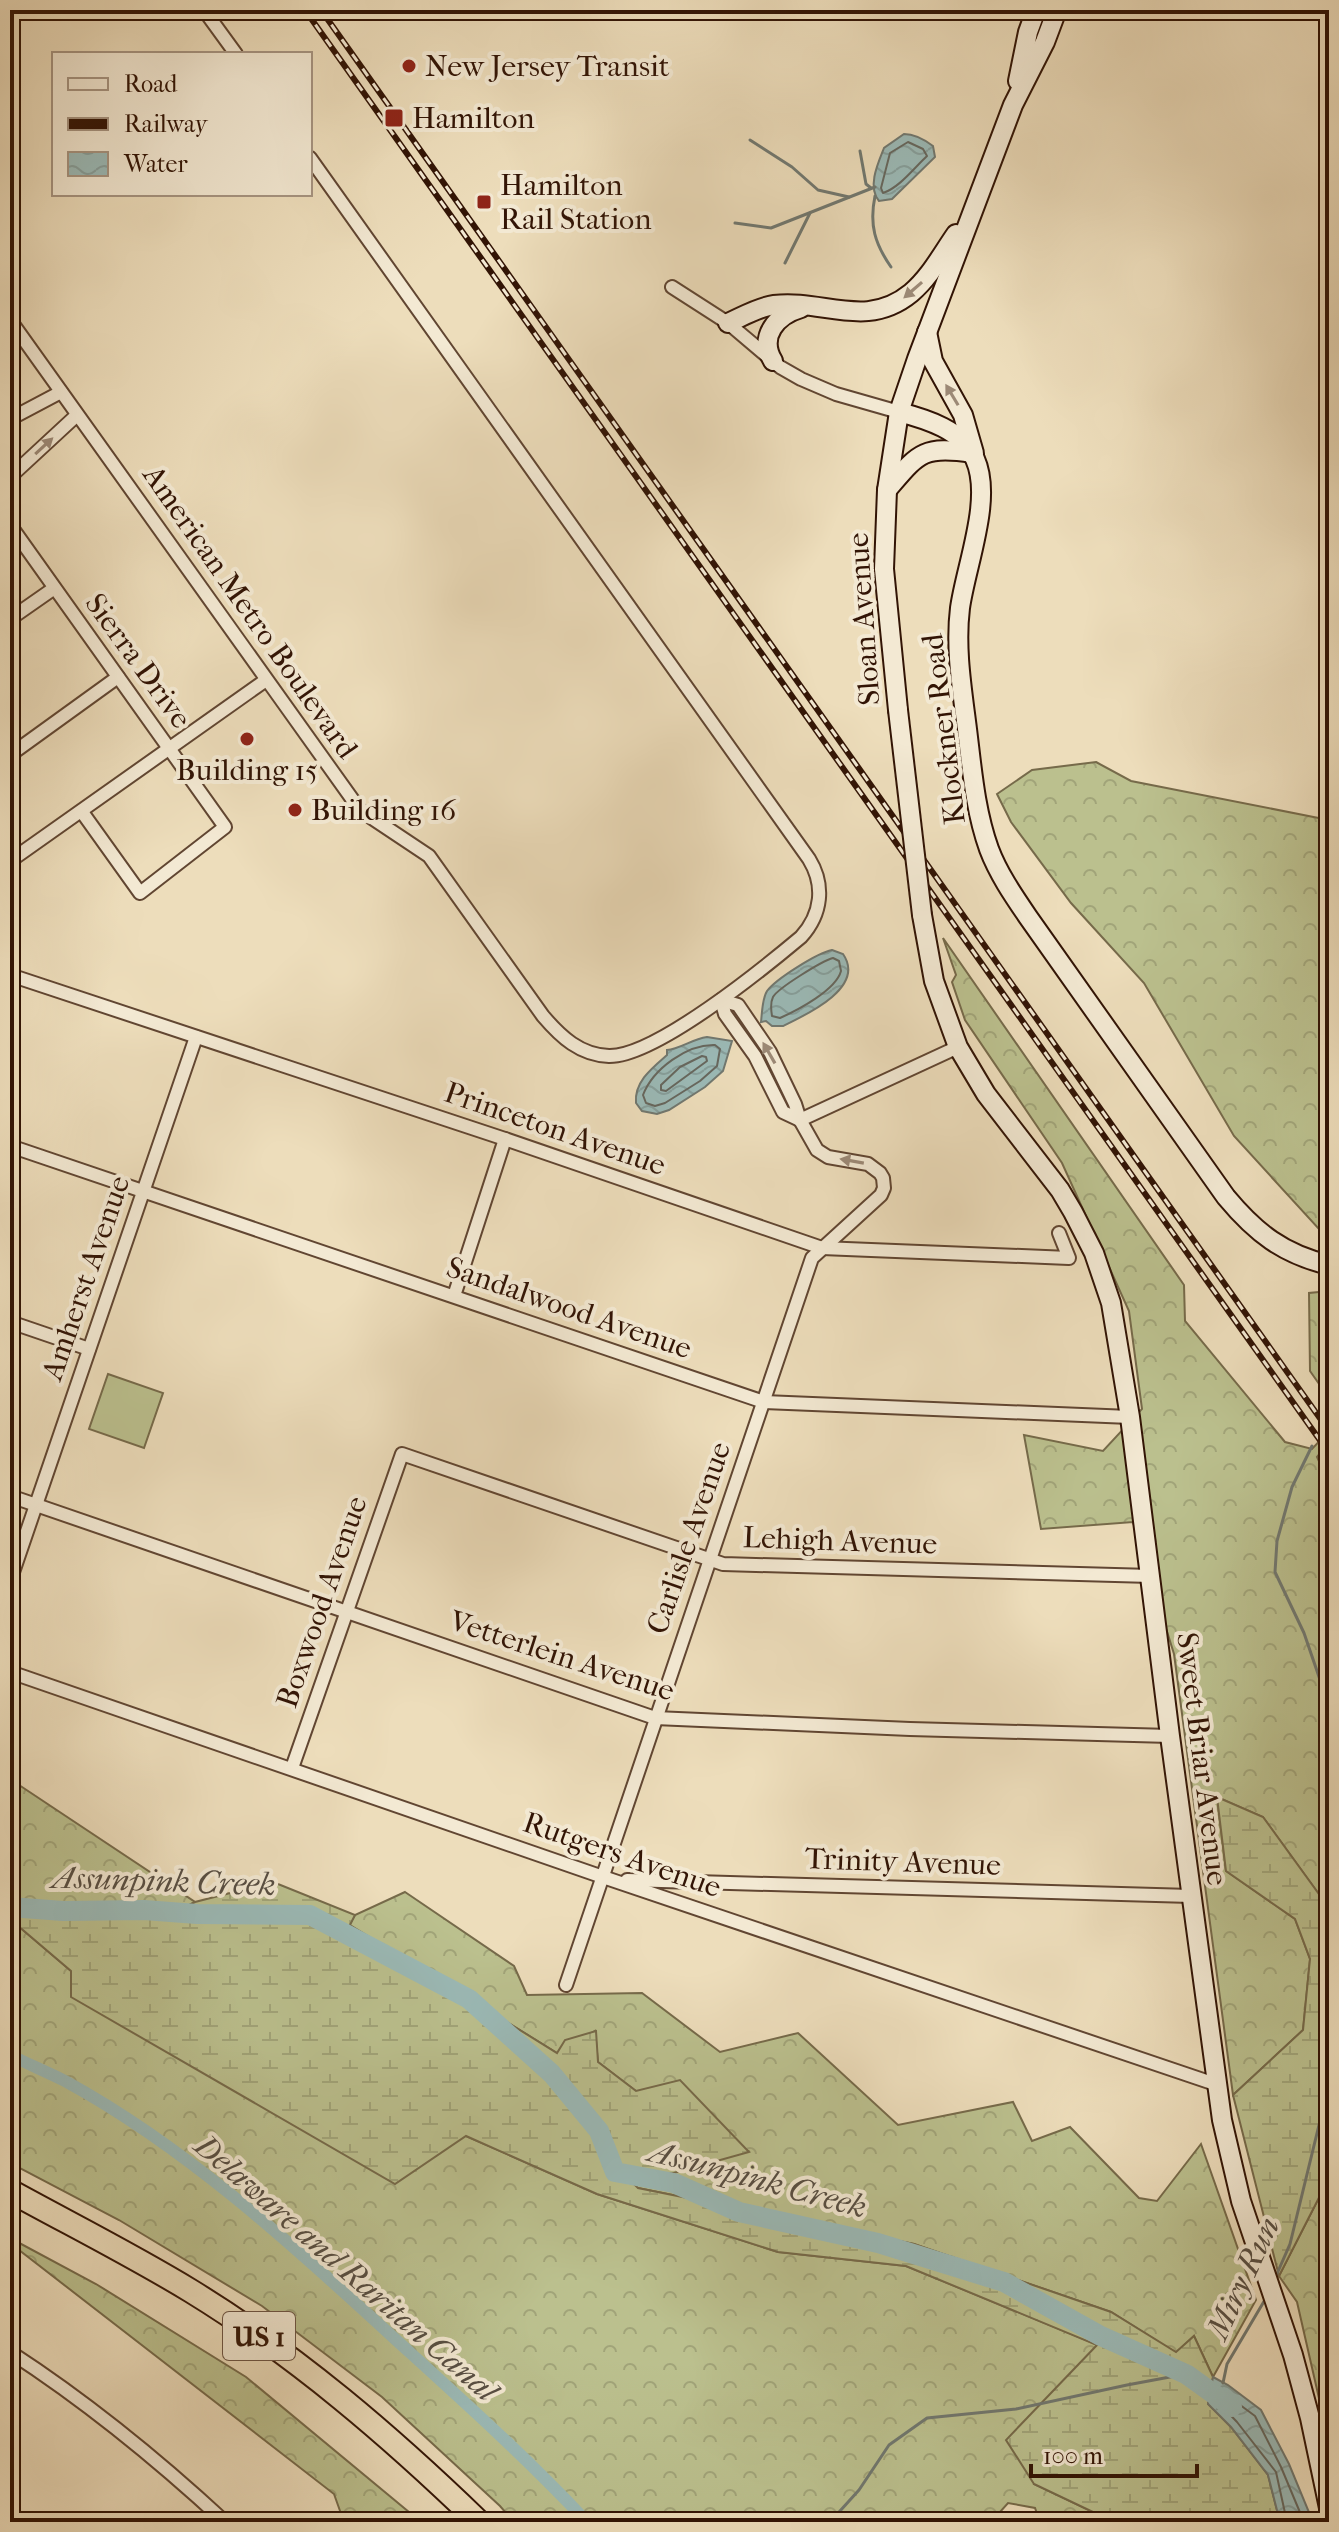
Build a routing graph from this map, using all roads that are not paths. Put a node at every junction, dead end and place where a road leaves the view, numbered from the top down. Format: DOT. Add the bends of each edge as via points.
graph roads {
  1 [pos="204,10"];
  2 [pos="1036,10"];
  3 [pos="1057,10"];
  4 [pos="235,52"];
  5 [pos="1013,105"];
  6 [pos="312,161"];
  7 [pos="975,205"];
  8 [pos="672,287"];
  9 [pos="808,307"];
  10 [pos="10,320"];
  11 [pos="728,323"];
  12 [pos="927,332"];
  13 [pos="773,361"];
  14 [pos="61,392"];
  15 [pos="899,412"];
  16 [pos="77,415"];
  17 [pos="10,419"];
  18 [pos="974,456"];
  19 [pos="10,477"];
  20 [pos="887,490"];
  21 [pos="10,525"];
  22 [pos="53,589"];
  23 [pos="10,619"];
  24 [pos="118,677"];
  25 [pos="266,680"];
  26 [pos="169,747"];
  27 [pos="10,755"];
  28 [pos="82,812"];
  29 [pos="10,861"];
  30 [pos="10,975"];
  31 [pos="721,1000"];
  32 [pos="196,1037"];
  33 [pos="958,1047"];
  34 [pos="800,1120"];
  35 [pos="505,1139"];
  36 [pos="10,1146"];
  37 [pos="143,1191"];
  38 [pos="1059,1233"];
  39 [pos="822,1248"];
  40 [pos="1329,1265"];
  41 [pos="454,1296"];
  42 [pos="10,1322"];
  43 [pos="89,1349"];
  44 [pos="764,1402"];
  45 [pos="1130,1417"];
  46 [pos="402,1454"];
  47 [pos="10,1496"];
  48 [pos="36,1505"];
  49 [pos="709,1561"];
  50 [pos="1151,1576"];
  51 [pos="10,1581"];
  52 [pos="347,1612"];
  53 [pos="10,1672"];
  54 [pos="655,1718"];
  55 [pos="1170,1736"];
  56 [pos="292,1768"];
  57 [pos="608,1878"];
  58 [pos="1191,1896"];
  59 [pos="566,1985"];
  60 [pos="1218,2085"];
  61 [pos="10,2191"];
  62 [pos="10,2208"];
  63 [pos="11,2355"];
  64 [pos="1329,2508"];
  65 [pos="225,2522"];
  66 [pos="457,2522"];
  67 [pos="479,2522"];
  1 -- 4 [label="street"];
  2 -- 5 [label="main road, Sloan Avenue"];
  3 -- 5 [label="main road, Sloan Avenue"];
  5 -- 7 [label="main road, Sloan Avenue"];
  6 -- 31 [label="street, American Metro Boulevard" via="813,866 820,895 811,925"];
  7 -- 9 [label="main road, one-way" via="929,274 901,300 863,312"];
  7 -- 12 [label="main road, Sloan Avenue"];
  8 -- 11 [label="street"];
  9 -- 11 [label="main road" via="770,305"];
  9 -- 13 [label="main road" via="786,313 773,325 768,341"];
  10 -- 14 [label="street, American Metro Boulevard"];
  11 -- 13 [label="street"];
  12 -- 15 [label="main road, Sloan Avenue"];
  18 -- 12 [label="main road, Klockner Road, one-way" via="966,421 936,368"];
  13 -- 15 [label="street" via="812,385"];
  14 -- 16 [label="street, American Metro Boulevard"];
  14 -- 17 [label="street"];
  15 -- 18 [label="main road" via="941,427"];
  15 -- 20 [label="main road, Sloan Avenue"];
  19 -- 16 [label="street, one-way"];
  16 -- 25 [label="street, American Metro Boulevard"];
  18 -- 20 [label="main road" via="943,450 923,454"];
  18 -- 40 [label="main road, Klockner Road" via="979,510 958,635 975,791 993,859 1009,890 1240,1214 1278,1245"];
  20 -- 33 [label="main road, Sloan Avenue, bridge" via="884,569 924,932 934,981"];
  21 -- 22 [label="street, Sierra Drive"];
  22 -- 23 [label="street"];
  22 -- 24 [label="street, Sierra Drive"];
  24 -- 26 [label="street, Sierra Drive"];
  24 -- 27 [label="street"];
  25 -- 26 [label="street"];
  25 -- 31 [label="street, American Metro Boulevard" via="360,810 432,859 567,1042 595,1054 630,1053"];
  26 -- 28 [label="street"];
  26 -- 28 [label="street, Sierra Drive" via="225,827 140,893"];
  28 -- 29 [label="street"];
  30 -- 32 [label="street, Princeton Avenue"];
  31 -- 34 [label="street" via="783,1112"];
  32 -- 35 [label="street, Princeton Avenue"];
  32 -- 37 [label="street, Amherst Avenue"];
  33 -- 34 [label="street"];
  33 -- 45 [label="main road, Sweet Briar Avenue" via="986,1094 1060,1190 1087,1237 1111,1303"];
  39 -- 34 [label="street, one-way" via="881,1195 884,1182 868,1164 822,1154"];
  35 -- 39 [label="street, Princeton Avenue"];
  35 -- 41 [label="street"];
  36 -- 37 [label="street, Sandalwood Avenue"];
  37 -- 41 [label="street, Sandalwood Avenue"];
  37 -- 43 [label="street, Amherst Avenue"];
  38 -- 39 [label="street, Princeton Avenue" via="1069,1258"];
  39 -- 44 [label="street, Carlisle Avenue" via="812,1258"];
  41 -- 44 [label="street, Sandalwood Avenue"];
  42 -- 43 [label="street"];
  43 -- 48 [label="street, Amherst Avenue"];
  44 -- 45 [label="street, Sandalwood Avenue"];
  44 -- 49 [label="street, Carlisle Avenue"];
  45 -- 50 [label="main road, Sweet Briar Avenue"];
  46 -- 49 [label="street, Lehigh Avenue"];
  46 -- 52 [label="street, Boxwood Avenue"];
  47 -- 48 [label="street, Vetterlein Avenue"];
  48 -- 51 [label="street, Amherst Avenue"];
  48 -- 52 [label="street, Vetterlein Avenue"];
  49 -- 50 [label="street, Lehigh Avenue"];
  49 -- 54 [label="street, Carlisle Avenue"];
  50 -- 55 [label="main road, Sweet Briar Avenue"];
  52 -- 54 [label="street, Vetterlein Avenue"];
  52 -- 56 [label="street, Boxwood Avenue"];
  53 -- 56 [label="street, Rutgers Avenue"];
  54 -- 55 [label="street, Vetterlein Avenue"];
  54 -- 57 [label="street, Carlisle Avenue"];
  55 -- 58 [label="main road, Sweet Briar Avenue"];
  56 -- 57 [label="street, Rutgers Avenue"];
  57 -- 58 [label="street, Trinity Avenue"];
  57 -- 59 [label="street, Carlisle Avenue"];
  57 -- 60 [label="street, Rutgers Avenue"];
  58 -- 60 [label="main road, Sweet Briar Avenue"];
  60 -- 64 [label="main road, Sweet Briar Avenue" via="1230,2160 1310,2418"];
  61 -- 67 [label="highway, US 1" via="190,2291 267,2341 393,2440"];
  62 -- 66 [label="highway, US 1" via="182,2304 259,2355 353,2426"];
  63 -- 65 [label="street" via="82,2401"];
}
